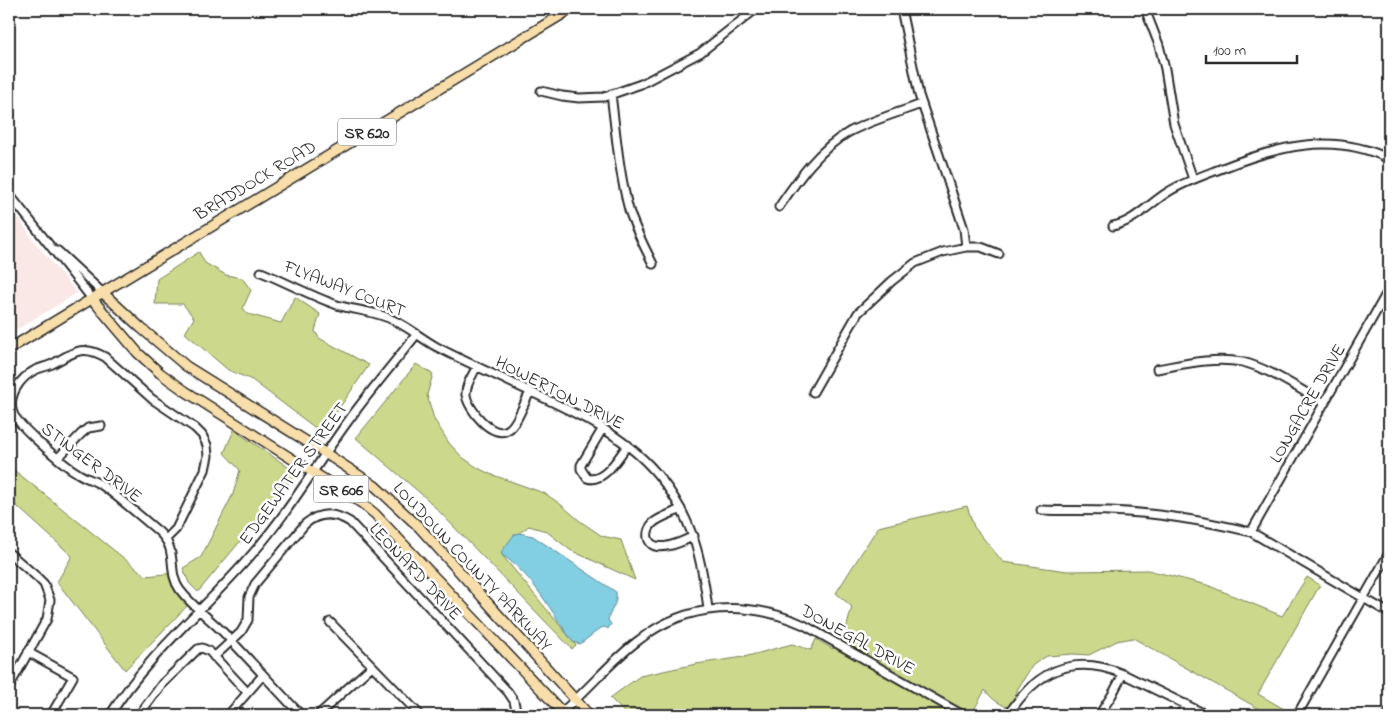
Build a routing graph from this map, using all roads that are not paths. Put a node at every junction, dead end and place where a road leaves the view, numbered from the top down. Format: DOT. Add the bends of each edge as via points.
graph roads {
  1 [pos="571,9"];
  2 [pos="756,9"];
  3 [pos="901,9"];
  4 [pos="1145,9"];
  5 [pos="541,91"];
  6 [pos="612,94"];
  7 [pos="922,104"];
  8 [pos="1389,159"];
  9 [pos="1193,179"];
  10 [pos="9,194"];
  11 [pos="779,207"];
  12 [pos="1113,226"];
  13 [pos="42,237"];
  14 [pos="966,247"];
  15 [pos="999,254"];
  16 [pos="653,264"];
  17 [pos="261,272"];
  18 [pos="1389,289"];
  19 [pos="103,293"];
  20 [pos="92,300"];
  21 [pos="417,334"];
  22 [pos="9,349"];
  23 [pos="477,366"];
  24 [pos="1157,369"];
  25 [pos="530,392"];
  26 [pos="813,392"];
  27 [pos="1325,403"];
  28 [pos="100,426"];
  29 [pos="602,428"];
  30 [pos="628,445"];
  31 [pos="326,453"];
  32 [pos="58,458"];
  33 [pos="313,472"];
  34 [pos="681,509"];
  35 [pos="1041,510"];
  36 [pos="1251,532"];
  37 [pos="694,536"];
  38 [pos="166,538"];
  39 [pos="9,553"];
  40 [pos="1389,553"];
  41 [pos="1364,598"];
  42 [pos="708,609"];
  43 [pos="200,610"];
  44 [pos="1389,613"];
  45 [pos="330,622"];
  46 [pos="232,641"];
  47 [pos="28,652"];
  48 [pos="214,657"];
  49 [pos="372,666"];
  50 [pos="1123,674"];
  51 [pos="263,675"];
  52 [pos="9,687"];
  53 [pos="247,692"];
  54 [pos="575,700"];
  55 [pos="1186,704"];
  56 [pos="562,714"];
  57 [pos="52,715"];
  58 [pos="110,715"];
  59 [pos="139,715"];
  60 [pos="228,715"];
  61 [pos="300,715"];
  62 [pos="318,715"];
  63 [pos="420,715"];
  64 [pos="517,715"];
  65 [pos="589,715"];
  66 [pos="963,715"];
  67 [pos="1008,715"];
  68 [pos="1099,715"];
  69 [pos="1180,715"];
  70 [pos="1207,715"];
  71 [pos="1297,715"];
  1 -- 19 [label="main road, BRADDOCK ROAD / SR 620"];
  2 -- 6 [label="street" via="700,52 641,84"];
  3 -- 7 [label="street"];
  4 -- 9 [label="street" via="1159,45 1174,124"];
  5 -- 6 [label="street" via="579,98"];
  6 -- 16 [label="street" via="629,210"];
  7 -- 11 [label="street" via="849,132 805,170"];
  7 -- 14 [label="street" via="964,229"];
  8 -- 9 [label="street" via="1346,145 1312,144 1280,148 1246,158"];
  9 -- 12 [label="street" via="1161,196 1128,221"];
  10 -- 13 [label="street"];
  13 -- 19 [label="street"];
  13 -- 20 [label="street"];
  14 -- 15 [label="street" via="981,247"];
  14 -- 26 [label="street" via="915,263 858,313"];
  17 -- 21 [label="street, FLYAWAY COURT" via="337,305 388,318"];
  18 -- 27 [label="street, LONGACRE DRIVE"];
  19 -- 20 [label="main road, BRADDOCK ROAD / SR 620"];
  19 -- 31 [label="main road, LOUDOUN COUNTY PARKWAY / SR 606" via="186,366"];
  20 -- 22 [label="main road, BRADDOCK ROAD / SR 620"];
  20 -- 33 [label="main road, LOUDOUN COUNTY PARKWAY / SR 606" via="160,373"];
  21 -- 23 [label="street, HOWERTON DRIVE"];
  21 -- 31 [label="street, EDGEWATER STREET"];
  23 -- 25 [label="street, HOWERTON DRIVE"];
  23 -- 25 [label="street" via="467,386 466,396 473,410 493,431 504,432 512,426"];
  24 -- 27 [label="street" via="1201,361 1241,362 1266,371"];
  25 -- 29 [label="street, HOWERTON DRIVE"];
  27 -- 36 [label="street, LONGACRE DRIVE"];
  28 -- 32 [label="street" via="88,428"];
  29 -- 30 [label="street, HOWERTON DRIVE"];
  29 -- 30 [label="street" via="581,466 587,478 604,476"];
  30 -- 34 [label="street, HOWERTON DRIVE" via="652,467"];
  31 -- 33 [label="street, EDGEWATER STREET"];
  31 -- 54 [label="main road, LOUDOUN COUNTY PARKWAY / SR 606" via="375,486 413,522"];
  32 -- 38 [label="street, STINGER DRIVE" via="75,472 102,486"];
  32 -- 38 [label="street, STINGER DRIVE" via="18,422 11,404 13,394 26,376 72,352 98,353 152,398 195,428 207,446 205,470 176,530"];
  33 -- 43 [label="street, EDGEWATER STREET" via="268,535"];
  33 -- 56 [label="main road, LOUDOUN COUNTY PARKWAY / SR 606" via="375,514"];
  34 -- 37 [label="street, HOWERTON DRIVE"];
  34 -- 37 [label="street" via="654,522 648,538 653,544 664,547"];
  35 -- 36 [label="street" via="1148,514"];
  36 -- 41 [label="street"];
  37 -- 42 [label="street, HOWERTON DRIVE" via="704,571"];
  38 -- 43 [label="street" via="178,587"];
  39 -- 47 [label="street" via="44,584 50,600 46,619"];
  40 -- 41 [label="street"];
  41 -- 44 [label="street"];
  41 -- 71 [label="street"];
  42 -- 54 [label="street, DONEGAL DRIVE" via="679,617 651,631"];
  42 -- 66 [label="street, DONEGAL DRIVE" via="754,609 788,617"];
  43 -- 46 [label="street"];
  43 -- 58 [label="street, EDGEWATER STREET" via="141,673"];
  45 -- 49 [label="street"];
  46 -- 48 [label="street, LEONARD DRIVE"];
  46 -- 51 [label="street"];
  46 -- 64 [label="street, LEONARD DRIVE" via="245,626 249,597 255,584 305,524 323,515 337,515 350,522 508,692"];
  47 -- 52 [label="street"];
  47 -- 57 [label="street" via="73,677"];
  48 -- 53 [label="street"];
  48 -- 59 [label="street" via="206,649 194,651 162,684"];
  49 -- 62 [label="street"];
  49 -- 63 [label="street"];
  50 -- 55 [label="street"];
  50 -- 67 [label="street" via="1088,665 1056,671 1026,690"];
  50 -- 68 [label="street"];
  51 -- 53 [label="street"];
  51 -- 61 [label="street"];
  53 -- 60 [label="street"];
  54 -- 56 [label="street, DONEGAL DRIVE"];
  54 -- 65 [label="main road, LOUDOUN COUNTY PARKWAY / SR 606"];
  55 -- 69 [label="street"];
  55 -- 70 [label="street"];
}
